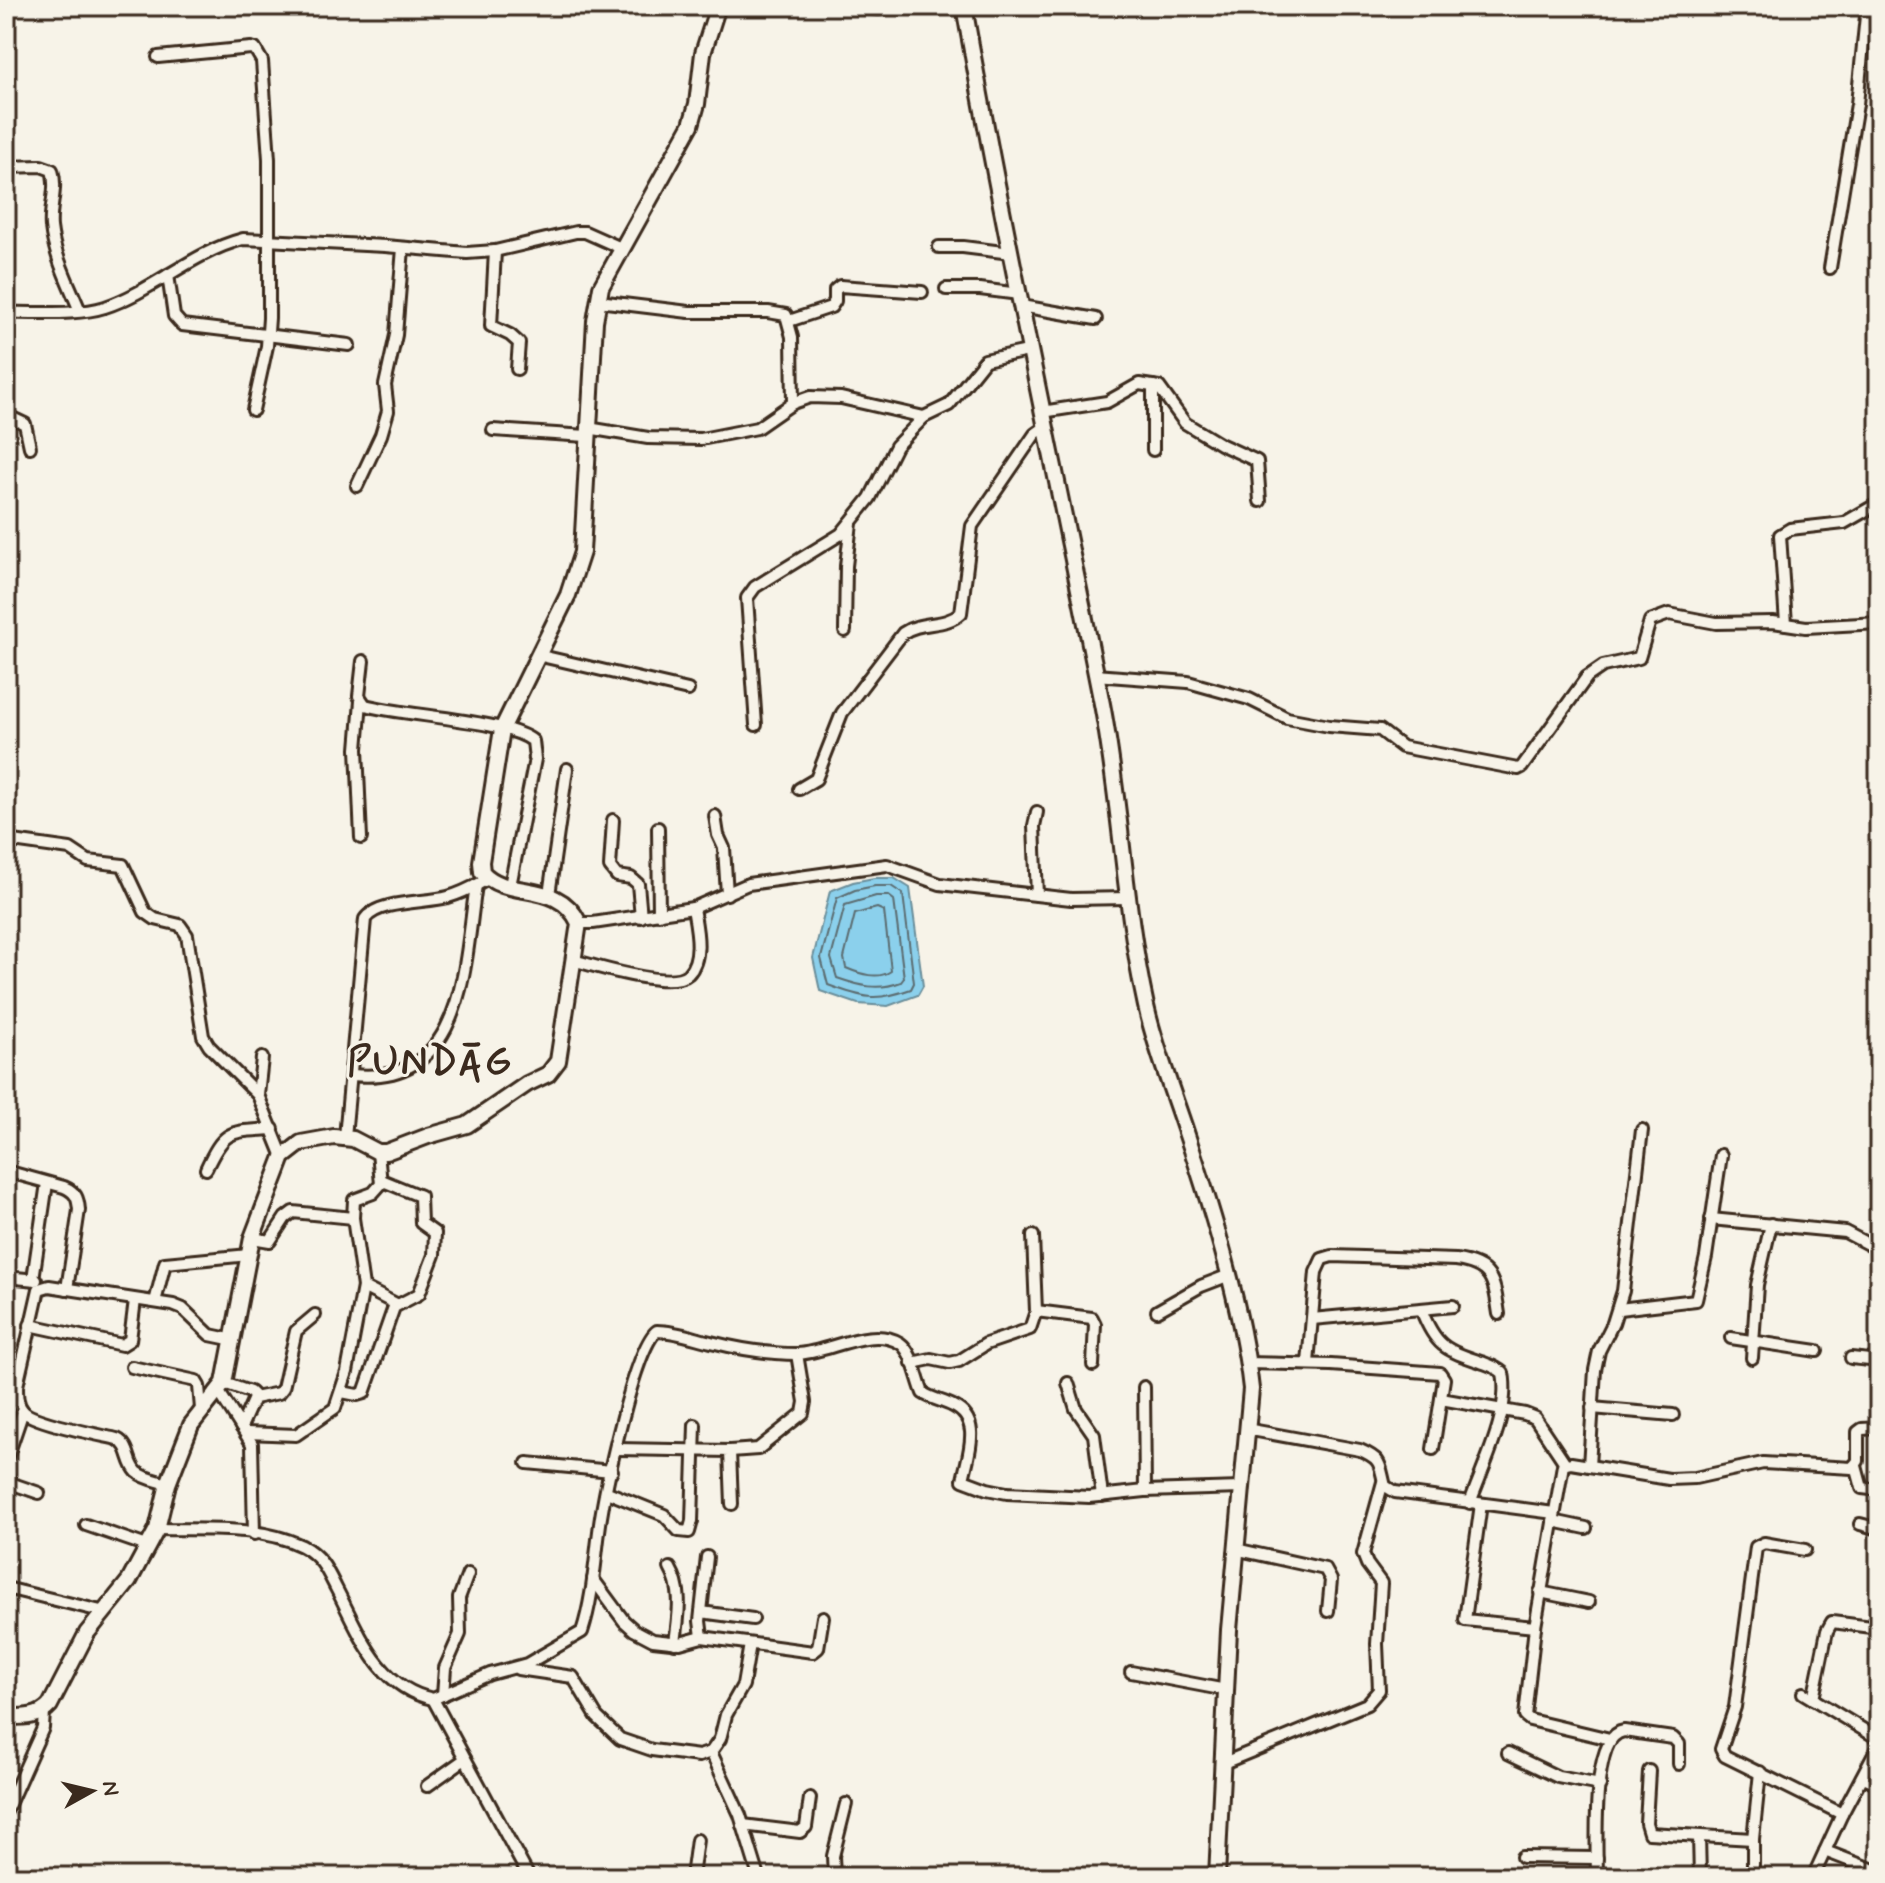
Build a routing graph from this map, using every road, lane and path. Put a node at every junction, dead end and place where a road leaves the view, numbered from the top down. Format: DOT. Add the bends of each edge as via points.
graph roads {
  1 [pos="718,6"];
  2 [pos="854,6"];
  3 [pos="964,6"];
  4 [pos="1867,6"];
  5 [pos="879,9"];
  6 [pos="158,57"];
  7 [pos="6,167"];
  8 [pos="271,240"];
  9 [pos="939,247"];
  10 [pos="403,248"];
  11 [pos="621,248"];
  12 [pos="495,251"];
  13 [pos="1011,253"];
  14 [pos="1830,268"];
  15 [pos="168,275"];
  16 [pos="946,289"];
  17 [pos="922,292"];
  18 [pos="1020,300"];
  19 [pos="598,301"];
  20 [pos="80,311"];
  21 [pos="6,313"];
  22 [pos="1096,319"];
  23 [pos="789,321"];
  24 [pos="269,335"];
  25 [pos="349,345"];
  26 [pos="1028,351"];
  27 [pos="517,369"];
  28 [pos="1153,386"];
  29 [pos="793,403"];
  30 [pos="253,410"];
  31 [pos="1042,412"];
  32 [pos="6,415"];
  33 [pos="924,417"];
  34 [pos="1045,427"];
  35 [pos="493,430"];
  36 [pos="587,432"];
  37 [pos="30,447"];
  38 [pos="1153,450"];
  39 [pos="357,486"];
  40 [pos="1260,501"];
  41 [pos="1879,503"];
  42 [pos="851,523"];
  43 [pos="1879,623"];
  44 [pos="1786,624"];
  45 [pos="845,631"];
  46 [pos="537,655"];
  47 [pos="363,661"];
  48 [pos="1095,675"];
  49 [pos="688,690"];
  50 [pos="361,701"];
  51 [pos="756,725"];
  52 [pos="502,729"];
  53 [pos="567,769"];
  54 [pos="799,789"];
  55 [pos="1037,812"];
  56 [pos="715,816"];
  57 [pos="613,820"];
  58 [pos="658,828"];
  59 [pos="361,838"];
  60 [pos="6,840"];
  61 [pos="482,882"];
  62 [pos="510,886"];
  63 [pos="727,894"];
  64 [pos="549,895"];
  65 [pos="1037,895"];
  66 [pos="1128,898"];
  67 [pos="693,908"];
  68 [pos="659,914"];
  69 [pos="641,917"];
  70 [pos="579,923"];
  71 [pos="573,960"];
  72 [pos="262,1058"];
  73 [pos="352,1075"];
  74 [pos="258,1095"];
  75 [pos="273,1129"];
  76 [pos="1642,1130"];
  77 [pos="345,1137"];
  78 [pos="378,1152"];
  79 [pos="1721,1155"];
  80 [pos="283,1157"];
  81 [pos="206,1169"];
  82 [pos="6,1171"];
  83 [pos="381,1180"];
  84 [pos="47,1183"];
  85 [pos="353,1218"];
  86 [pos="1711,1219"];
  87 [pos="1771,1224"];
  88 [pos="1033,1236"];
  89 [pos="252,1238"];
  90 [pos="1321,1250"];
  91 [pos="1879,1250"];
  92 [pos="249,1255"];
  93 [pos="1318,1265"];
  94 [pos="1227,1276"];
  95 [pos="6,1277"];
  96 [pos="33,1279"];
  97 [pos="43,1286"];
  98 [pos="363,1287"];
  99 [pos="67,1289"];
  100 [pos="135,1300"];
  101 [pos="155,1302"];
  102 [pos="396,1304"];
  103 [pos="1453,1306"];
  104 [pos="1421,1309"];
  105 [pos="1619,1309"];
  106 [pos="1036,1311"];
  107 [pos="1157,1311"];
  108 [pos="1499,1314"];
  109 [pos="315,1315"];
  110 [pos="1312,1319"];
  111 [pos="30,1325"];
  112 [pos="1731,1338"];
  113 [pos="234,1340"];
  114 [pos="1753,1343"];
  115 [pos="1817,1351"];
  116 [pos="797,1354"];
  117 [pos="1752,1358"];
  118 [pos="1851,1358"];
  119 [pos="1879,1361"];
  120 [pos="912,1363"];
  121 [pos="1247,1363"];
  122 [pos="1308,1363"];
  123 [pos="1093,1365"];
  124 [pos="132,1367"];
  125 [pos="1068,1383"];
  126 [pos="222,1387"];
  127 [pos="1144,1387"];
  128 [pos="342,1392"];
  129 [pos="255,1397"];
  130 [pos="1441,1399"];
  131 [pos="1592,1408"];
  132 [pos="201,1409"];
  133 [pos="1502,1410"];
  134 [pos="23,1411"];
  135 [pos="1673,1415"];
  136 [pos="695,1425"];
  137 [pos="1879,1428"];
  138 [pos="1246,1429"];
  139 [pos="244,1430"];
  140 [pos="617,1449"];
  141 [pos="1433,1449"];
  142 [pos="693,1451"];
  143 [pos="730,1451"];
  144 [pos="6,1461"];
  145 [pos="527,1463"];
  146 [pos="1565,1463"];
  147 [pos="1589,1466"];
  148 [pos="1856,1466"];
  149 [pos="612,1471"];
  150 [pos="6,1475"];
  151 [pos="1383,1482"];
  152 [pos="168,1484"];
  153 [pos="1241,1488"];
  154 [pos="1879,1490"];
  155 [pos="1145,1491"];
  156 [pos="607,1492"];
  157 [pos="39,1493"];
  158 [pos="1102,1496"];
  159 [pos="1476,1503"];
  160 [pos="732,1504"];
  161 [pos="1553,1517"];
  162 [pos="1860,1524"];
  163 [pos="86,1525"];
  164 [pos="1586,1528"];
  165 [pos="157,1529"];
  166 [pos="1879,1529"];
  167 [pos="254,1534"];
  168 [pos="147,1546"];
  169 [pos="1235,1549"];
  170 [pos="1805,1550"];
  171 [pos="707,1557"];
  172 [pos="670,1568"];
  173 [pos="468,1574"];
  174 [pos="593,1579"];
  175 [pos="6,1588"];
  176 [pos="1540,1592"];
  177 [pos="1589,1602"];
  178 [pos="1328,1611"];
  179 [pos="105,1612"];
  180 [pos="701,1612"];
  181 [pos="823,1617"];
  182 [pos="753,1619"];
  183 [pos="1535,1627"];
  184 [pos="1879,1628"];
  185 [pos="702,1637"];
  186 [pos="675,1643"];
  187 [pos="750,1644"];
  188 [pos="512,1668"];
  189 [pos="1131,1672"];
  190 [pos="1226,1690"];
  191 [pos="438,1697"];
  192 [pos="44,1712"];
  193 [pos="6,1717"];
  194 [pos="1610,1739"];
  195 [pos="1879,1742"];
  196 [pos="711,1752"];
  197 [pos="1508,1753"];
  198 [pos="465,1759"];
  199 [pos="1221,1764"];
  200 [pos="1679,1764"];
  201 [pos="1649,1771"];
  202 [pos="1760,1772"];
  203 [pos="1862,1777"];
  204 [pos="1879,1784"];
  205 [pos="1600,1785"];
  206 [pos="427,1786"];
  207 [pos="810,1798"];
  208 [pos="846,1804"];
  209 [pos="6,1811"];
  210 [pos="1842,1814"];
  211 [pos="743,1825"];
  212 [pos="1699,1836"];
  213 [pos="1753,1839"];
  214 [pos="697,1840"];
  215 [pos="1825,1851"];
  216 [pos="1522,1857"];
  217 [pos="1597,1858"];
  218 [pos="1879,1872"];
  219 [pos="529,1877"];
  220 [pos="692,1877"];
  221 [pos="759,1877"];
  222 [pos="834,1877"];
  223 [pos="1217,1877"];
  224 [pos="1597,1877"];
  225 [pos="1700,1877"];
  226 [pos="1753,1877"];
  227 [pos="1813,1877"];
  1 -- 11 [label="street" via="703,53 691,125"];
  2 -- 5 [label="street"];
  3 -- 13 [label="street"];
  4 -- 14 [label="street"];
  6 -- 8 [label="street" via="251,48 260,55"];
  7 -- 20 [label="street" via="52,170 51,228"];
  8 -- 10 [label="street"];
  8 -- 15 [label="street" via="234,241"];
  8 -- 24 [label="street"];
  9 -- 13 [label="street"];
  10 -- 12 [label="street"];
  10 -- 39 [label="street" via="398,327 385,385 388,411"];
  11 -- 12 [label="street" via="576,232"];
  11 -- 19 [label="street"];
  12 -- 27 [label="street" via="491,326 519,343"];
  13 -- 18 [label="street"];
  15 -- 20 [label="street" via="112,304"];
  15 -- 24 [label="street" via="172,310 182,325"];
  16 -- 18 [label="street" via="980,289"];
  17 -- 23 [label="street" via="840,286 831,307"];
  18 -- 22 [label="street"];
  18 -- 26 [label="street"];
  19 -- 23 [label="street" via="689,312 778,313"];
  19 -- 36 [label="street"];
  20 -- 21 [label="street"];
  23 -- 29 [label="street"];
  24 -- 25 [label="street"];
  24 -- 30 [label="street"];
  26 -- 31 [label="street"];
  26 -- 33 [label="street" via="985,360 949,405"];
  28 -- 31 [label="street" via="1139,384 1107,402"];
  28 -- 38 [label="street"];
  28 -- 40 [label="street" via="1185,423 1257,461"];
  29 -- 33 [label="street" via="810,397 841,398"];
  29 -- 36 [label="street" via="757,428 701,439"];
  31 -- 34 [label="street"];
  32 -- 37 [label="street" via="25,424"];
  33 -- 42 [label="street" via="896,446 878,485"];
  34 -- 48 [label="street"];
  34 -- 54 [label="street" via="972,526 961,613 951,621 903,633 842,713 816,779"];
  35 -- 36 [label="street"];
  36 -- 46 [label="street" via="582,552 568,595"];
  41 -- 44 [label="street" via="1844,523 1790,529 1780,535"];
  42 -- 45 [label="street"];
  42 -- 51 [label="street" via="755,587 747,598"];
  43 -- 44 [label="street" via="1822,628"];
  44 -- 48 [label="street" via="1654,617 1639,658 1603,666 1587,677 1515,770 1402,747 1380,730 1287,718 1249,699 1188,682"];
  46 -- 49 [label="street"];
  46 -- 52 [label="street"];
  47 -- 50 [label="street"];
  48 -- 66 [label="street"];
  50 -- 52 [label="street" via="374,708"];
  50 -- 59 [label="street"];
  52 -- 61 [label="street"];
  52 -- 62 [label="street" via="530,738 536,751"];
  53 -- 64 [label="street"];
  55 -- 65 [label="street"];
  56 -- 63 [label="street" via="724,848"];
  57 -- 69 [label="street" via="610,867 617,876 638,884"];
  58 -- 68 [label="street"];
  60 -- 74 [label="street" via="70,849 88,861 123,865 145,912 184,930 206,1042"];
  61 -- 62 [label="street"];
  61 -- 73 [label="street" via="463,988 439,1039 429,1053 399,1071"];
  61 -- 73 [label="street" via="446,898 383,907 369,914"];
  62 -- 64 [label="street"];
  63 -- 65 [label="street" via="748,884 887,865 940,884"];
  63 -- 67 [label="street"];
  64 -- 70 [label="street"];
  65 -- 66 [label="street"];
  66 -- 94 [label="street" via="1147,1009"];
  67 -- 68 [label="street"];
  67 -- 71 [label="street" via="698,943 683,977 645,978"];
  68 -- 69 [label="street"];
  69 -- 70 [label="street"];
  70 -- 71 [label="street"];
  71 -- 78 [label="street" via="554,1069 467,1125"];
  72 -- 74 [label="street"];
  73 -- 77 [label="street"];
  74 -- 75 [label="street"];
  75 -- 80 [label="street"];
  75 -- 81 [label="street" via="233,1128 217,1145"];
  76 -- 105 [label="street"];
  77 -- 78 [label="street"];
  77 -- 80 [label="street" via="301,1143"];
  78 -- 83 [label="street"];
  79 -- 86 [label="street"];
  80 -- 89 [label="street"];
  82 -- 84 [label="street"];
  83 -- 85 [label="street" via="378,1189 354,1200"];
  83 -- 102 [label="street" via="420,1196 421,1223 436,1239 419,1294"];
  84 -- 96 [label="street"];
  84 -- 99 [label="street" via="73,1191 78,1199"];
  85 -- 89 [label="street" via="293,1212 270,1241"];
  85 -- 98 [label="street"];
  86 -- 87 [label="street"];
  86 -- 105 [label="street" via="1696,1300"];
  87 -- 91 [label="street" via="1845,1232"];
  87 -- 114 [label="street" via="1757,1285"];
  88 -- 106 [label="street"];
  89 -- 92 [label="street"];
  90 -- 93 [label="street"];
  92 -- 101 [label="street" via="165,1263"];
  92 -- 113 [label="street"];
  93 -- 108 [label="street" via="1332,1256 1469,1262 1489,1274"];
  93 -- 110 [label="street"];
  94 -- 107 [label="street"];
  94 -- 121 [label="street"];
  95 -- 96 [label="street"];
  96 -- 97 [label="street"];
  97 -- 99 [label="street"];
  97 -- 111 [label="street"];
  98 -- 102 [label="street"];
  98 -- 128 [label="street"];
  99 -- 100 [label="street"];
  100 -- 101 [label="street"];
  100 -- 111 [label="street" via="130,1340 122,1345"];
  101 -- 113 [label="street" via="183,1309 204,1331"];
  102 -- 128 [label="street" via="364,1393"];
  103 -- 104 [label="street"];
  104 -- 110 [label="street"];
  104 -- 133 [label="street" via="1439,1343 1501,1370 1506,1386"];
  105 -- 131 [label="street" via="1599,1351"];
  106 -- 120 [label="street" via="1026,1332 993,1341 960,1361"];
  106 -- 123 [label="street" via="1091,1317"];
  109 -- 129 [label="street" via="296,1331 283,1388"];
  110 -- 122 [label="street"];
  111 -- 134 [label="street" via="17,1386"];
  112 -- 114 [label="street"];
  113 -- 126 [label="street"];
  114 -- 115 [label="street"];
  114 -- 117 [label="street"];
  116 -- 120 [label="street" via="884,1338 904,1347"];
  116 -- 140 [label="street" via="657,1331 647,1342 632,1383"];
  116 -- 143 [label="street" via="803,1413 758,1449"];
  118 -- 119 [label="street"];
  120 -- 158 [label="street" via="923,1393 955,1407 969,1420 972,1436 964,1480 1007,1493"];
  121 -- 122 [label="street"];
  121 -- 138 [label="street" via="1251,1389"];
  122 -- 130 [label="street" via="1436,1371 1444,1377"];
  124 -- 132 [label="street" via="196,1381"];
  125 -- 158 [label="street" via="1076,1409 1094,1435"];
  126 -- 129 [label="street"];
  126 -- 132 [label="street"];
  126 -- 139 [label="street"];
  127 -- 155 [label="street"];
  128 -- 139 [label="street" via="335,1408 296,1435"];
  129 -- 139 [label="street"];
  130 -- 133 [label="street"];
  130 -- 141 [label="street"];
  131 -- 135 [label="street"];
  131 -- 147 [label="street"];
  132 -- 152 [label="street"];
  133 -- 146 [label="street" via="1535,1418"];
  133 -- 159 [label="street"];
  134 -- 144 [label="street"];
  134 -- 152 [label="street" via="117,1439 142,1476"];
  136 -- 142 [label="street"];
  137 -- 148 [label="street" via="1858,1432"];
  138 -- 151 [label="street" via="1360,1450 1374,1456"];
  138 -- 153 [label="street"];
  139 -- 167 [label="street" via="253,1455"];
  140 -- 142 [label="street"];
  140 -- 149 [label="street"];
  142 -- 143 [label="street"];
  142 -- 156 [label="street" via="689,1532 679,1531 664,1515"];
  143 -- 160 [label="street"];
  145 -- 149 [label="street"];
  146 -- 147 [label="street"];
  146 -- 161 [label="street"];
  147 -- 148 [label="street" via="1669,1479 1763,1463"];
  148 -- 154 [label="street" via="1862,1488"];
  149 -- 156 [label="street"];
  150 -- 157 [label="street" via="13,1484"];
  151 -- 159 [label="street" via="1395,1492"];
  151 -- 199 [label="street" via="1363,1554 1381,1583 1379,1690 1367,1704"];
  152 -- 165 [label="street"];
  153 -- 155 [label="street"];
  153 -- 169 [label="street"];
  155 -- 158 [label="street"];
  156 -- 174 [label="street"];
  159 -- 161 [label="street"];
  159 -- 183 [label="street" via="1465,1620"];
  161 -- 164 [label="street"];
  161 -- 176 [label="street"];
  162 -- 166 [label="street"];
  163 -- 168 [label="street"];
  165 -- 167 [label="street"];
  165 -- 168 [label="street"];
  167 -- 191 [label="street" via="282,1538 321,1559 374,1660 413,1693"];
  168 -- 179 [label="street"];
  169 -- 178 [label="street" via="1325,1569 1331,1580"];
  169 -- 190 [label="street"];
  170 -- 202 [label="street" via="1764,1543 1756,1547 1735,1707 1721,1749"];
  171 -- 180 [label="street"];
  172 -- 186 [label="street" via="680,1598"];
  173 -- 191 [label="street" via="459,1598 460,1634"];
  174 -- 186 [label="street" via="634,1630"];
  174 -- 188 [label="street" via="582,1632"];
  175 -- 179 [label="street"];
  176 -- 177 [label="street"];
  176 -- 183 [label="street"];
  179 -- 192 [label="street" via="87,1633"];
  180 -- 182 [label="street"];
  180 -- 185 [label="street"];
  181 -- 187 [label="street" via="813,1652"];
  183 -- 194 [label="street" via="1526,1718"];
  184 -- 195 [label="street" via="1832,1622 1808,1696"];
  185 -- 186 [label="street"];
  185 -- 187 [label="street"];
  187 -- 196 [label="street" via="743,1685"];
  188 -- 191 [label="street"];
  188 -- 196 [label="street" via="570,1675 602,1724 620,1739 680,1755"];
  189 -- 190 [label="street"];
  190 -- 199 [label="street"];
  191 -- 198 [label="street"];
  192 -- 193 [label="street"];
  192 -- 209 [label="street" via="43,1728"];
  194 -- 200 [label="street" via="1624,1731 1673,1738 1679,1744"];
  194 -- 205 [label="street"];
  195 -- 203 [label="street"];
  196 -- 211 [label="street"];
  197 -- 205 [label="street" via="1558,1777"];
  198 -- 206 [label="street"];
  198 -- 219 [label="street"];
  199 -- 223 [label="street"];
  201 -- 212 [label="street" via="1648,1832"];
  202 -- 210 [label="street"];
  202 -- 213 [label="street"];
  203 -- 204 [label="street"];
  203 -- 210 [label="street"];
  205 -- 217 [label="street"];
  207 -- 211 [label="street" via="806,1827 800,1832"];
  208 -- 222 [label="street" via="833,1856"];
  210 -- 215 [label="street"];
  211 -- 221 [label="street"];
  212 -- 213 [label="street"];
  212 -- 225 [label="street"];
  213 -- 226 [label="street"];
  214 -- 220 [label="street"];
  215 -- 218 [label="street"];
  215 -- 227 [label="street"];
  216 -- 217 [label="street"];
  217 -- 224 [label="street"];
}
